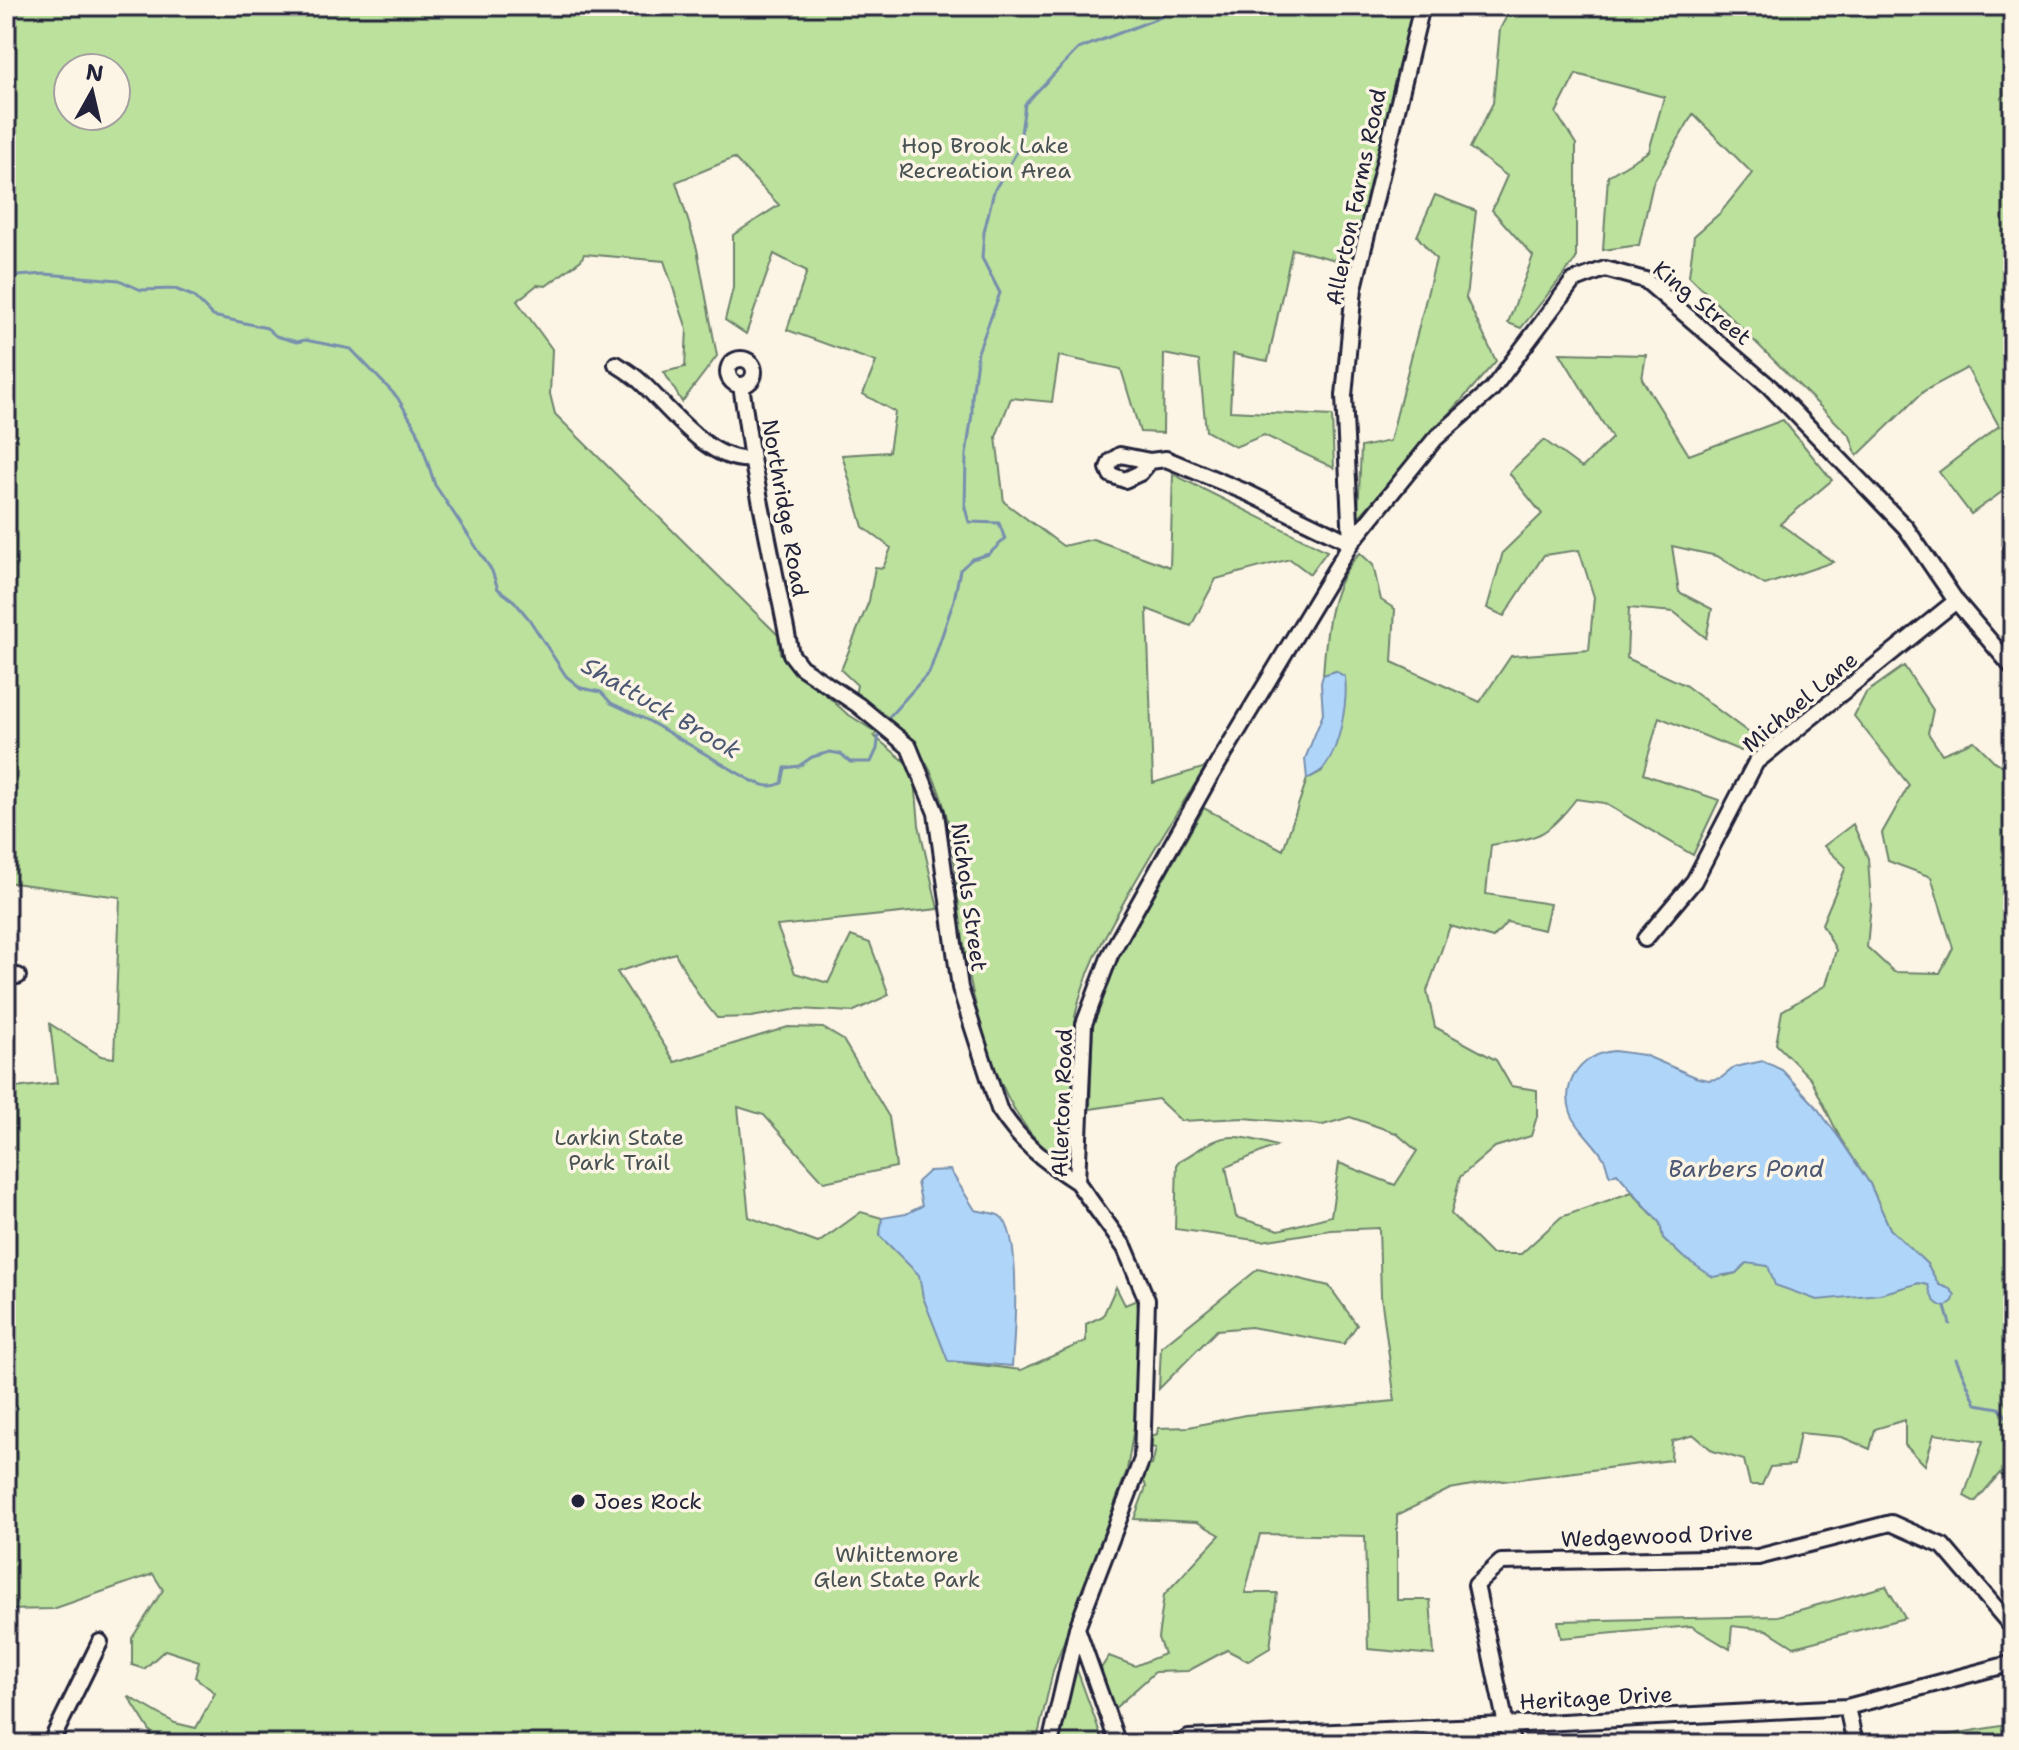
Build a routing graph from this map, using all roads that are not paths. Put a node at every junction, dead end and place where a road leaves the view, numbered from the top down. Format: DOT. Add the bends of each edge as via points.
graph roads {
  1 [pos="1422,6"];
  2 [pos="616,364"];
  3 [pos="741,385"];
  4 [pos="752,459"];
  5 [pos="1150,461"];
  6 [pos="1351,543"];
  7 [pos="1956,601"];
  8 [pos="787,640"];
  9 [pos="2013,668"];
  10 [pos="1645,939"];
  11 [pos="1077,1182"];
  12 [pos="1077,1628"];
  13 [pos="2013,1628"];
  14 [pos="100,1642"];
  15 [pos="2013,1663"];
  16 [pos="1847,1707"];
  17 [pos="1506,1725"];
  18 [pos="50,1744"];
  19 [pos="1050,1744"];
  20 [pos="1118,1744"];
  21 [pos="1178,1744"];
  22 [pos="1513,1744"];
  23 [pos="1855,1744"];
  1 -- 6 [label="street, Allerton Farms Road" via="1354,288 1344,396"];
  2 -- 4 [label="street" via="712,449"];
  3 -- 4 [label="street, Northridge Road"];
  4 -- 8 [label="street, Northridge Road"];
  5 -- 6 [label="street" via="1166,459"];
  6 -- 7 [label="street, King Street" via="1435,439 1492,389 1573,281 1605,269 1645,280 1770,387 1906,528"];
  6 -- 11 [label="street, Allerton Road" via="1110,955 1084,1024"];
  7 -- 9 [label="street, King Street"];
  7 -- 10 [label="street, Michael Lane" via="1756,762 1694,881"];
  8 -- 11 [label="street, Nichols Street" via="801,667 909,747 936,813 960,988 999,1109 1041,1159"];
  11 -- 12 [label="street, Allerton Road" via="1125,1248 1147,1300 1142,1459"];
  12 -- 19 [label="street, Allerton Road"];
  12 -- 20 [label="street"];
  13 -- 17 [label="street, Wedgewood Drive" via="1943,1546 1891,1523 1758,1557 1501,1562 1476,1585"];
  14 -- 18 [label="street"];
  15 -- 16 [label="street, Heritage Drive"];
  16 -- 17 [label="street, Heritage Drive"];
  16 -- 23 [label="street"];
  17 -- 21 [label="street, Heritage Drive" via="1189,1738"];
  17 -- 22 [label="street, Wedgewood Drive"];
}
